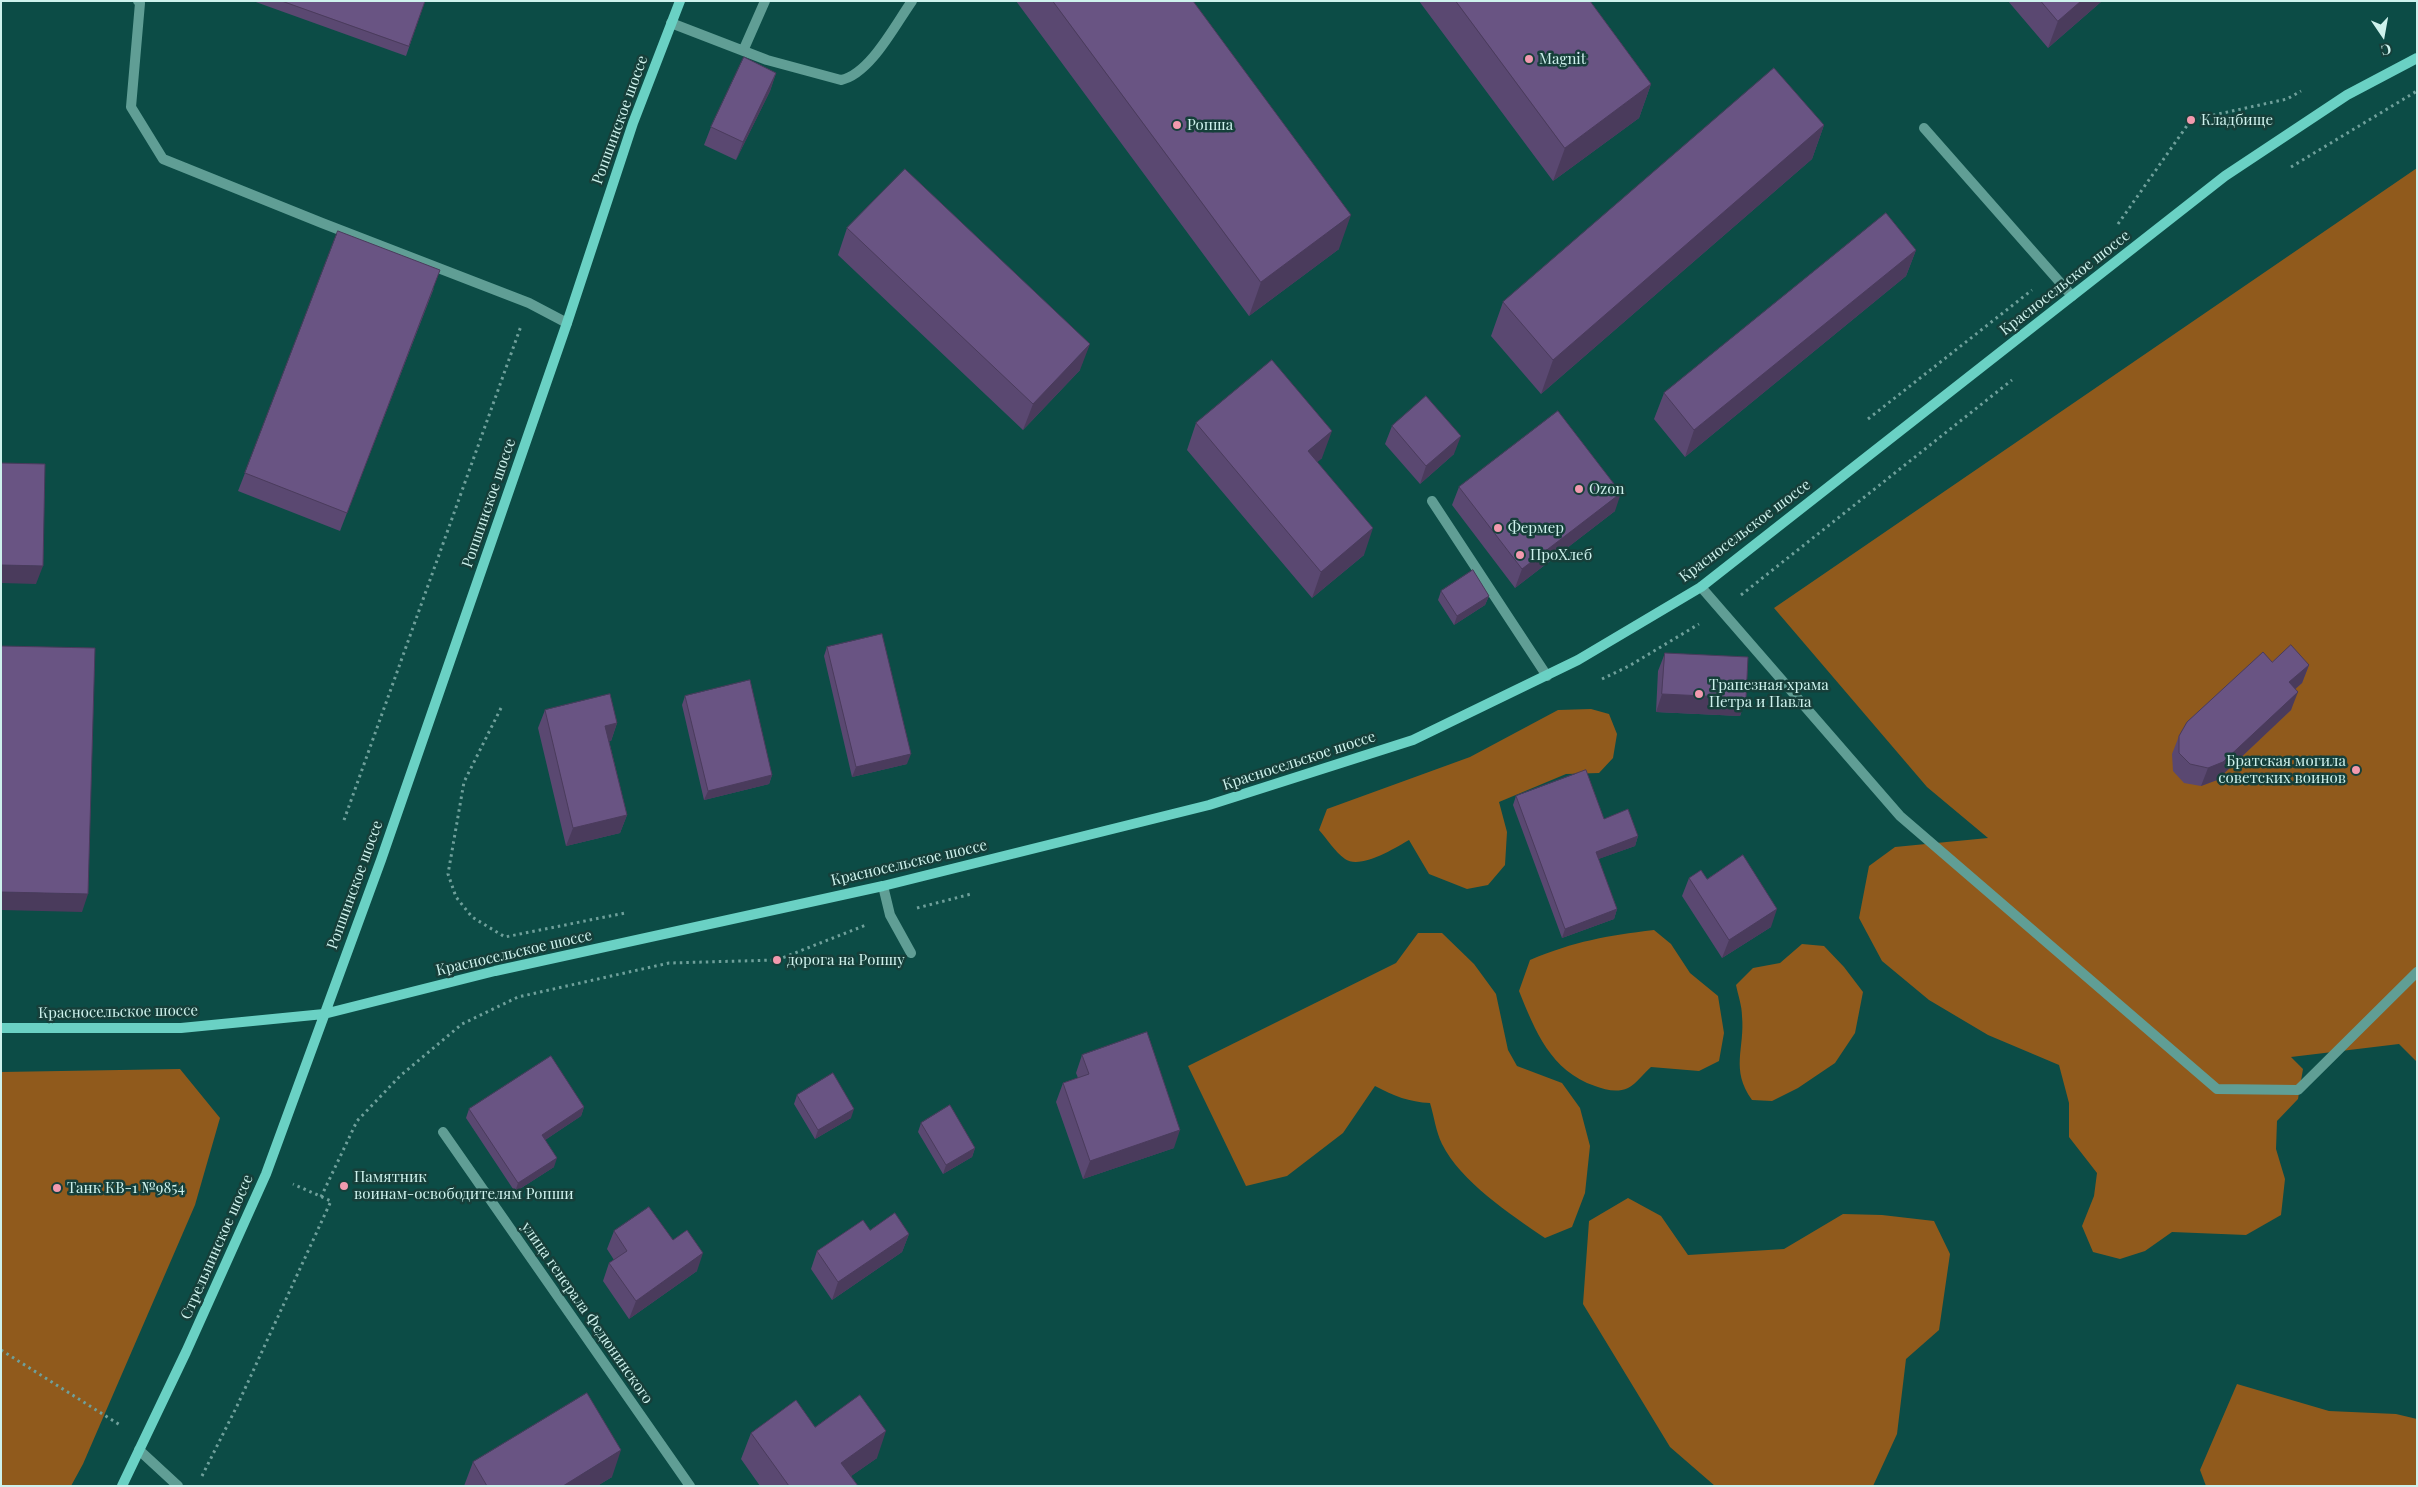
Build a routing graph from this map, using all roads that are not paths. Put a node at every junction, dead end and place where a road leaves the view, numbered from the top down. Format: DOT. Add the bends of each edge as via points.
graph roads {
  1 [pos="138,1"];
  2 [pos="680,1"];
  3 [pos="765,1"];
  4 [pos="912,1"];
  5 [pos="671,23"];
  6 [pos="744,51"];
  7 [pos="2417,58"];
  8 [pos="1924,128"];
  9 [pos="2072,296"];
  10 [pos="567,322"];
  11 [pos="1432,501"];
  12 [pos="1701,587"];
  13 [pos="1547,676"];
  14 [pos="883,886"];
  15 [pos="910,953"];
  16 [pos="2417,972"];
  17 [pos="324,1014"];
  18 [pos="1,1028"];
  19 [pos="443,1132"];
  20 [pos="139,1450"];
  21 [pos="122,1486"];
  22 [pos="178,1486"];
  23 [pos="690,1486"];
  1 -- 10 [label="street" via="131,107 163,159 529,303"];
  2 -- 5 [label="main road, Ропшинское шоссе"];
  3 -- 6 [label="street"];
  4 -- 6 [label="street" via="864,67 850,78 832,78"];
  5 -- 6 [label="street"];
  5 -- 10 [label="main road, Ропшинское шоссе" via="633,123"];
  7 -- 9 [label="main road, Красносельское шоссе" via="2347,95 2225,176"];
  8 -- 9 [label="street"];
  9 -- 12 [label="main road, Красносельское шоссе"];
  10 -- 17 [label="main road, Ропшинское шоссе" via="381,860"];
  11 -- 13 [label="street"];
  12 -- 13 [label="main road, Красносельское шоссе"];
  12 -- 16 [label="street" via="1900,816 2217,1089 2298,1090"];
  13 -- 14 [label="main road, Красносельское шоссе" via="1413,740 1227,799"];
  14 -- 15 [label="street" via="890,915"];
  14 -- 17 [label="main road, Красносельское шоссе" via="495,971"];
  17 -- 18 [label="main road, Красносельское шоссе" via="181,1028"];
  17 -- 20 [label="main road, Стрельнинское шоссе" via="266,1174"];
  19 -- 23 [label="street, улица генерала Федюнинского"];
  20 -- 21 [label="main road, Стрельнинское шоссе"];
  20 -- 22 [label="street"];
}
